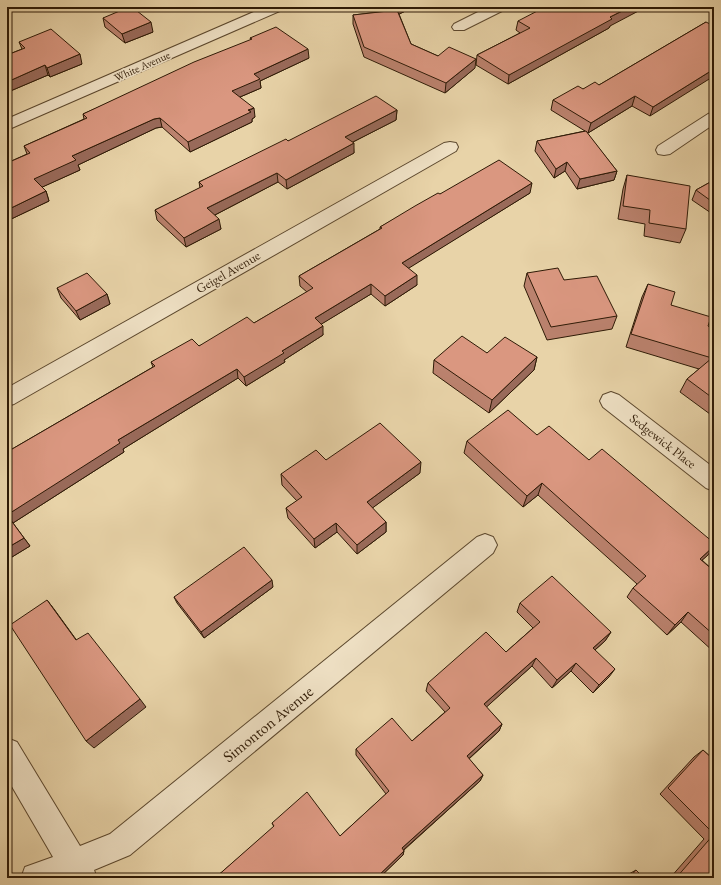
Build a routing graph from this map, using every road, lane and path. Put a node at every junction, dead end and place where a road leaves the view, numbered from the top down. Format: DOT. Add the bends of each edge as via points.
graph roads {
  1 [pos="274,7"];
  2 [pos="499,7"];
  3 [pos="459,27"];
  4 [pos="714,117"];
  5 [pos="7,125"];
  6 [pos="450,146"];
  7 [pos="664,150"];
  8 [pos="7,398"];
  9 [pos="611,401"];
  10 [pos="714,481"];
  11 [pos="485,545"];
  12 [pos="7,752"];
  13 [pos="77,871"];
  14 [pos="36,878"];
  1 -- 5 [label="street, White Avenue"];
  2 -- 3 [label="street"];
  4 -- 7 [label="street"];
  6 -- 8 [label="street, Geigel Avenue"];
  9 -- 10 [label="street, Sedgewick Place"];
  11 -- 13 [label="street, Simonton Avenue" via="120,845"];
  12 -- 13 [label="street"];
  13 -- 14 [label="street, Simonton Avenue"];
}
